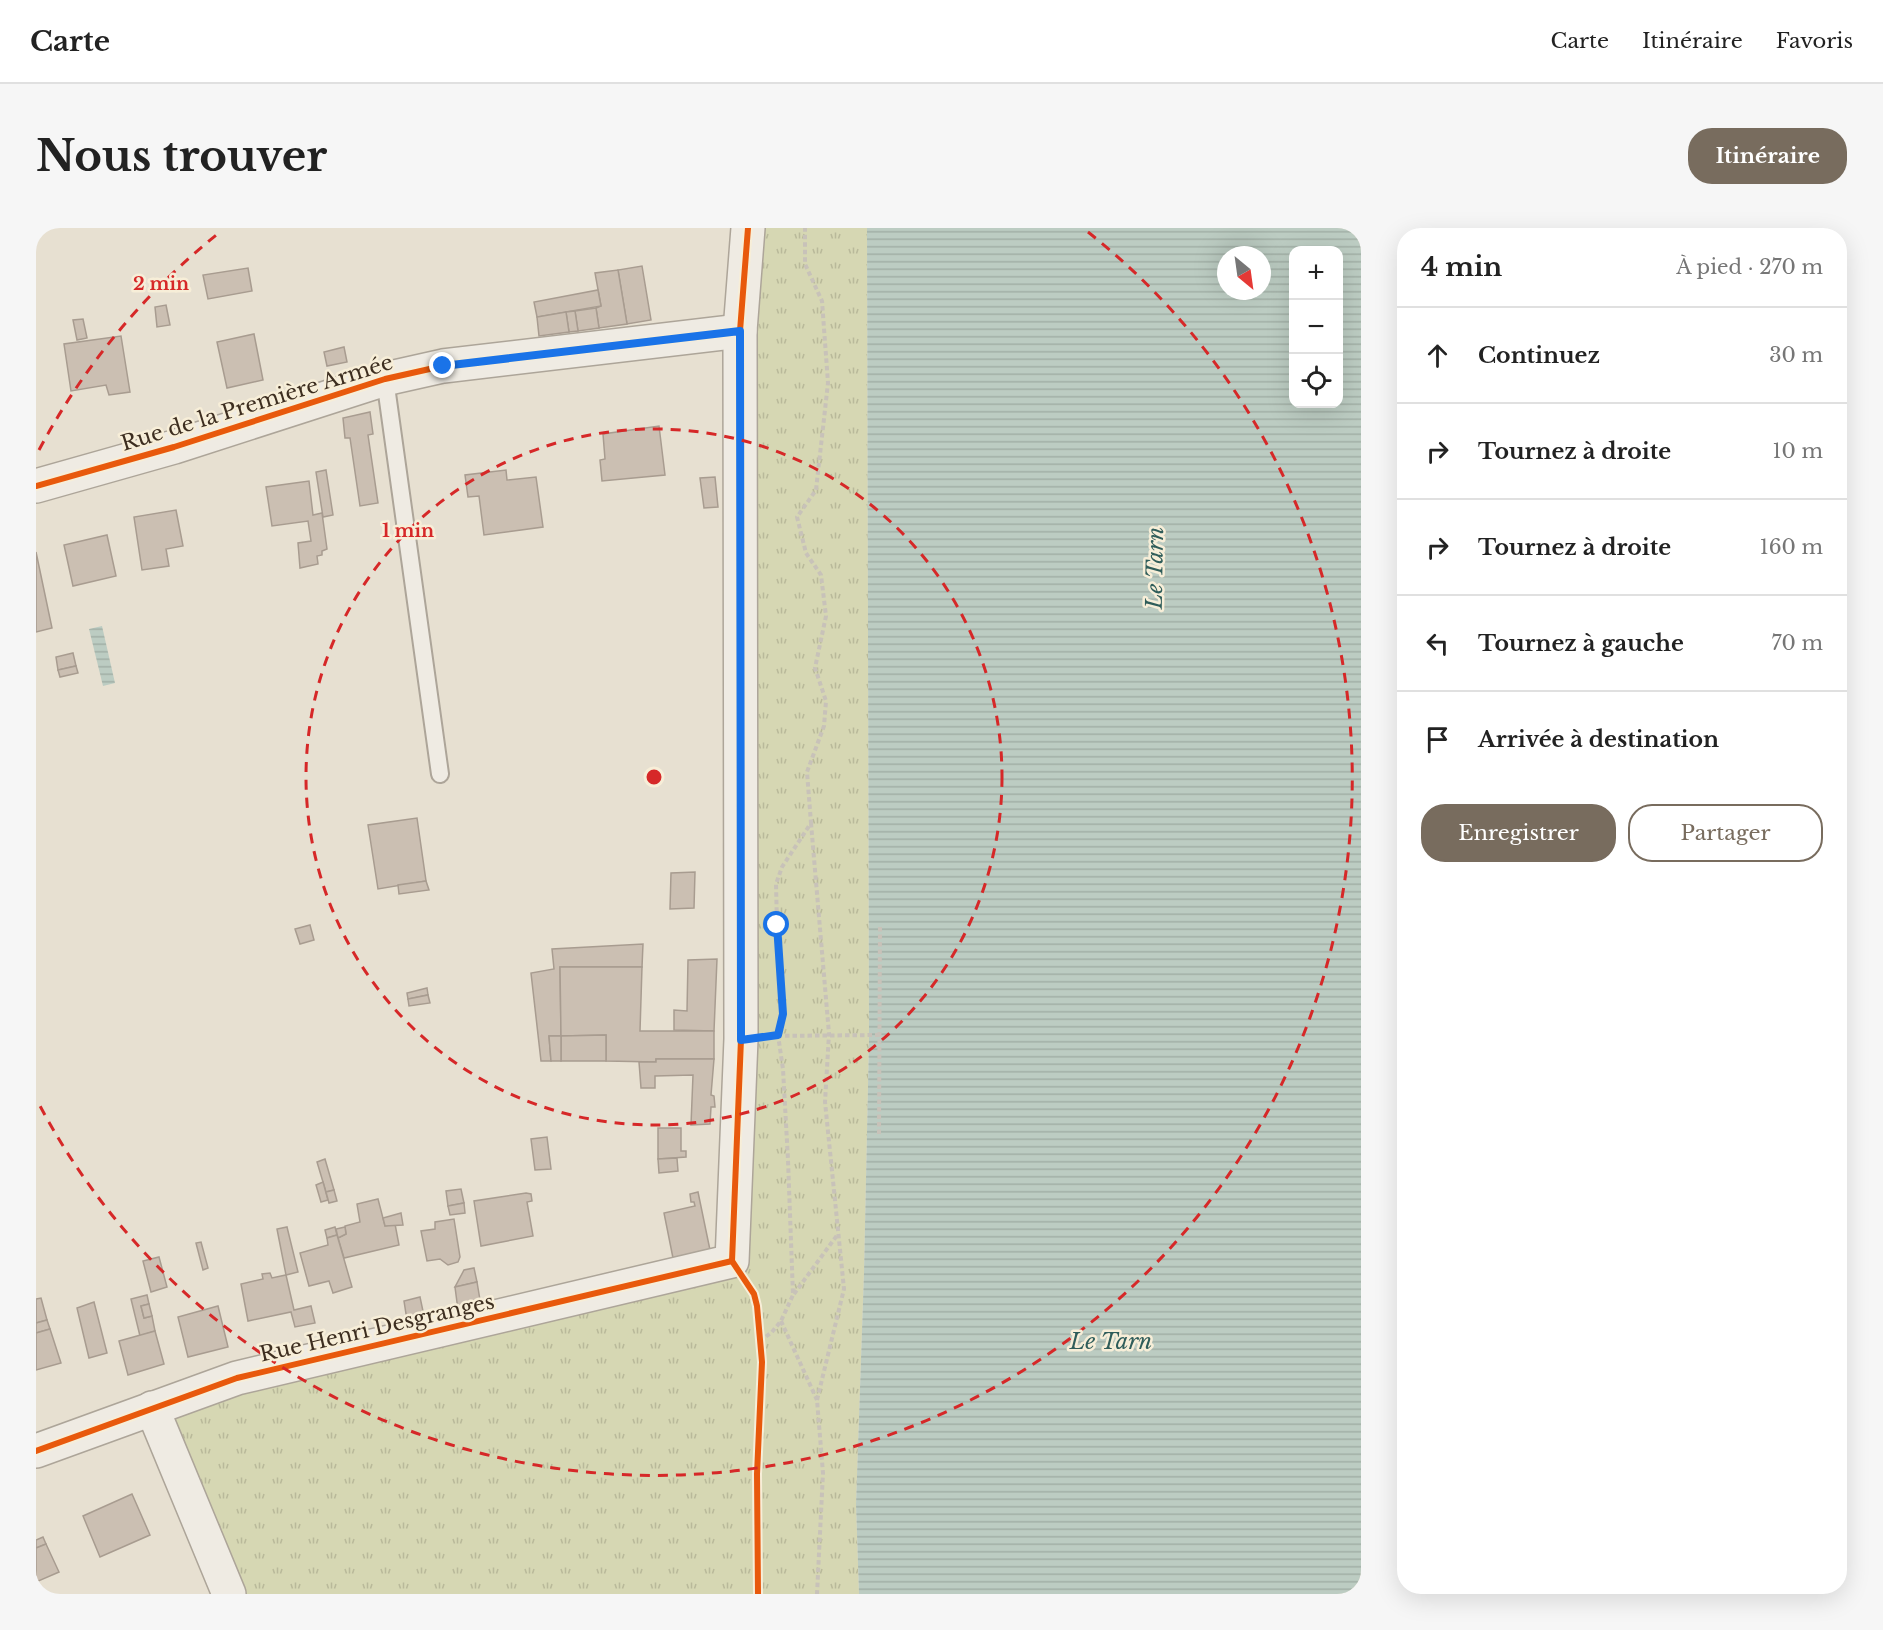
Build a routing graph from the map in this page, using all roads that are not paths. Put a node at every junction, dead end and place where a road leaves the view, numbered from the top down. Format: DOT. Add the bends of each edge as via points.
graph roads {
  1 [pos="748,228"];
  2 [pos="740,331"];
  3 [pos="385,379"];
  4 [pos="36,486"];
  5 [pos="440,774"];
  6 [pos="152,1408"];
  7 [pos="36,1451"];
  8 [pos="229,1594"];
  1 -- 2 [label="street"];
  2 -- 3 [label="street, Rue de la Première Armée" via="443,366"];
  2 -- 6 [label="street, Rue Henri Desgranges" via="741,1040 732,1261 237,1378"];
  3 -- 4 [label="street, Rue de la Première Armée" via="174,447"];
  3 -- 5 [label="lane"];
  6 -- 7 [label="street, Rue Henri Desgranges"];
  6 -- 8 [label="street"];
}
